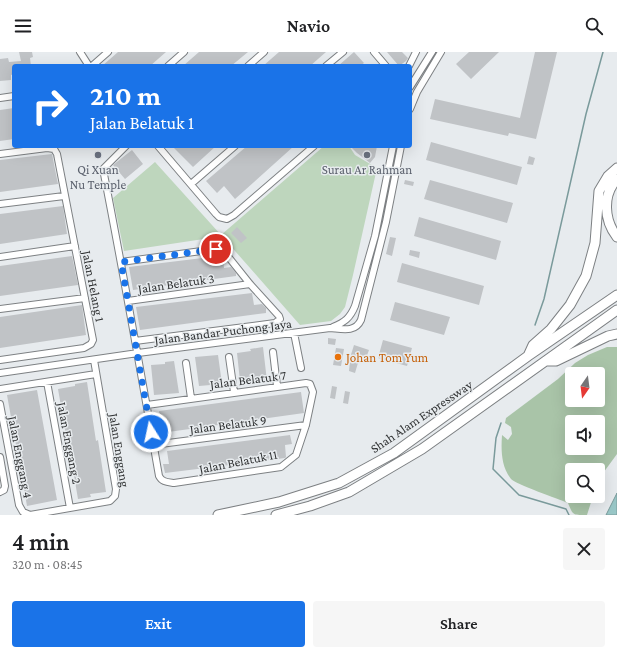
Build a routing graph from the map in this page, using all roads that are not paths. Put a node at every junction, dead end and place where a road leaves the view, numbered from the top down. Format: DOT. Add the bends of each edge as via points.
graph roads {
  1 [pos="80,52"];
  2 [pos="108,52"];
  3 [pos="184,52"];
  4 [pos="264,52"];
  5 [pos="343,52"];
  6 [pos="374,52"];
  7 [pos="416,52"];
  8 [pos="432,52"];
  9 [pos="441,52"];
  10 [pos="88,64"];
  11 [pos="94,64"];
  12 [pos="170,64"];
  13 [pos="250,64"];
  14 [pos="328,64"];
  15 [pos="384,64"];
  16 [pos="409,64"];
  17 [pos="412,85"];
  18 [pos="412,89"];
  19 [pos="417,92"];
  20 [pos="12,96"];
  21 [pos="0,98"];
  22 [pos="412,104"];
  23 [pos="124,148"];
  24 [pos="160,148"];
  25 [pos="233,148"];
  26 [pos="312,148"];
  27 [pos="393,148"];
  28 [pos="401,148"];
  29 [pos="0,154"];
  30 [pos="617,168"];
  31 [pos="617,179"];
  32 [pos="191,184"];
  33 [pos="64,196"];
  34 [pos="0,204"];
  35 [pos="617,237"];
  36 [pos="75,246"];
  37 [pos="0,257"];
  38 [pos="121,262"];
  39 [pos="250,284"];
  40 [pos="617,295"];
  41 [pos="85,298"];
  42 [pos="128,301"];
  43 [pos="0,309"];
  44 [pos="617,310"];
  45 [pos="330,328"];
  46 [pos="294,333"];
  47 [pos="617,334"];
  48 [pos="135,341"];
  49 [pos="272,352"];
  50 [pos="138,353"];
  51 [pos="528,356"];
  52 [pos="229,357"];
  53 [pos="0,360"];
  54 [pos="94,360"];
  55 [pos="545,361"];
  56 [pos="186,363"];
  57 [pos="301,368"];
  58 [pos="0,373"];
  59 [pos="96,374"];
  60 [pos="47,382"];
  61 [pos="277,386"];
  62 [pos="0,388"];
  63 [pos="234,392"];
  64 [pos="191,398"];
  65 [pos="0,404"];
  66 [pos="147,405"];
  67 [pos="306,425"];
  68 [pos="153,445"];
  69 [pos="0,457"];
  70 [pos="0,492"];
  71 [pos="70,508"];
  72 [pos="218,515"];
  73 [pos="276,515"];
  1 -- 10 [label="street"];
  2 -- 11 [label="street"];
  3 -- 12 [label="street"];
  4 -- 13 [label="street"];
  5 -- 14 [label="street"];
  6 -- 15 [label="street"];
  7 -- 16 [label="street"];
  8 -- 17 [label="street"];
  9 -- 19 [label="street"];
  18 -- 19 [label="street"];
  19 -- 22 [label="street"];
  20 -- 21 [label="street"];
  23 -- 38 [label="street" via="103,169"];
  24 -- 32 [label="street"];
  25 -- 32 [label="street"];
  26 -- 32 [label="street" via="227,219 219,217"];
  27 -- 45 [label="street, Jalan Bandar Puchong Jaya" via="375,236 355,306 343,323"];
  28 -- 45 [label="street, Jalan Bandar Puchong Jaya" via="386,222 361,320 353,329"];
  29 -- 33 [label="street, Jalan Helang 1" via="54,149"];
  30 -- 51 [label="highway" via="608,176 599,191 596,243 586,276 570,305 551,329 533,345"];
  31 -- 35 [label="highway" via="610,191 606,209 610,227"];
  33 -- 34 [label="street"];
  33 -- 36 [label="street, Jalan Helang 1"];
  36 -- 37 [label="street"];
  36 -- 41 [label="street, Jalan Helang 1"];
  38 -- 39 [label="street" via="216,249 226,254"];
  38 -- 42 [label="street"];
  39 -- 42 [label="street, Jalan Belatuk 3"];
  39 -- 48 [label="street" via="279,316 280,319 275,324"];
  40 -- 51 [label="highway, Shah Alam Expressway"];
  41 -- 43 [label="street"];
  41 -- 53 [label="street, Jalan Helang 1" via="93,336 91,344 84,348"];
  42 -- 48 [label="street"];
  44 -- 55 [label="highway, Shah Alam Expressway"];
  45 -- 46 [label="street, Jalan Bandar Puchong Jaya"];
  46 -- 50 [label="street, Jalan Bandar Puchong Jaya"];
  46 -- 57 [label="street"];
  47 -- 55 [label="highway" via="556,361"];
  48 -- 50 [label="street"];
  49 -- 61 [label="street"];
  50 -- 54 [label="street, Jalan Bandar Puchong Jaya"];
  50 -- 66 [label="street"];
  51 -- 72 [label="highway, Shah Alam Expressway" via="394,453 339,483 279,502"];
  52 -- 63 [label="street"];
  54 -- 58 [label="street, Jalan Bandar Puchong Jaya"];
  54 -- 59 [label="street, Jalan Enggang"];
  55 -- 73 [label="highway, Shah Alam Expressway" via="422,449 349,492"];
  56 -- 64 [label="street"];
  59 -- 60 [label="street"];
  59 -- 71 [label="street, Jalan Enggang" via="116,492 110,502"];
  60 -- 62 [label="street"];
  60 -- 71 [label="street, Jalan Enggang 2"];
  61 -- 63 [label="street, Jalan Belatuk 7"];
  61 -- 67 [label="street, Jalan Belatuk 7" via="310,384 313,392"];
  63 -- 64 [label="street, Jalan Belatuk 7"];
  64 -- 66 [label="street, Jalan Belatuk 7"];
  65 -- 71 [label="street, Jalan Enggang 4" via="20,509 30,515"];
  66 -- 68 [label="street"];
  67 -- 68 [label="street, Jalan Belatuk 9"];
  67 -- 68 [label="street, Jalan Belatuk 11" via="296,455 281,467 174,483 165,482 159,476"];
  69 -- 70 [label="street" via="5,486"];
}
